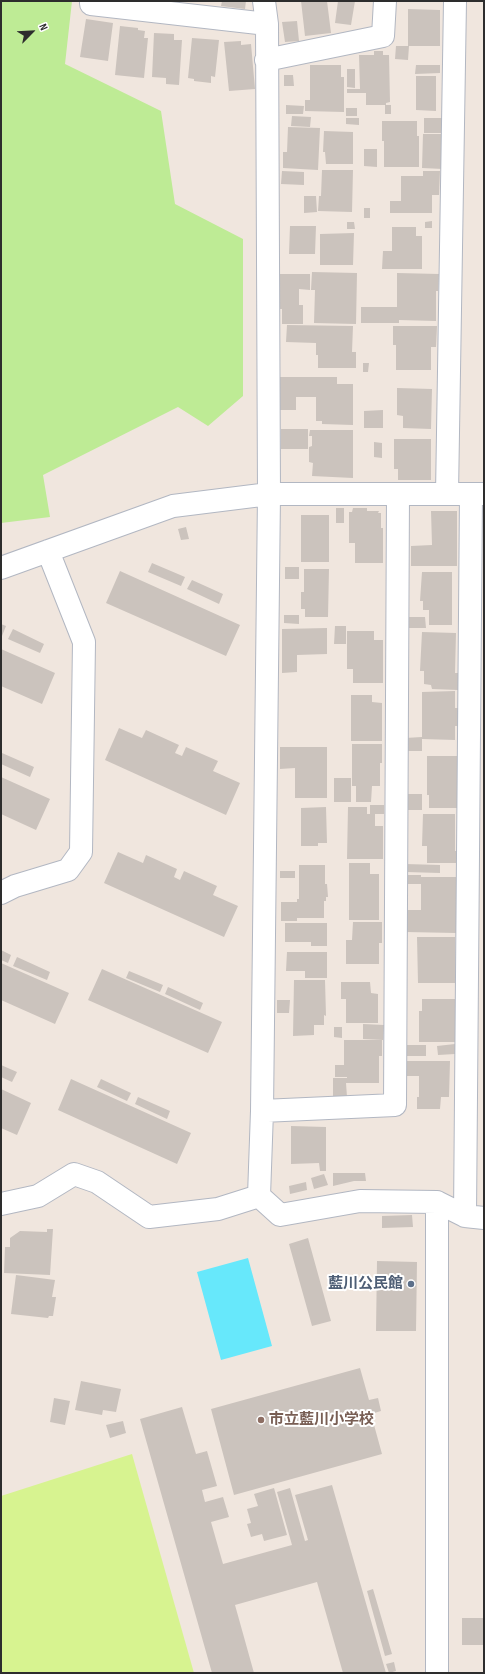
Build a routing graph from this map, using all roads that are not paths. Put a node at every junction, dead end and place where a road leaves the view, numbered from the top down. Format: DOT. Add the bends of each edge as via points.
graph roads {
  1 [pos="91,1"];
  2 [pos="264,1"];
  3 [pos="385,1"];
  4 [pos="455,1"];
  5 [pos="266,24"];
  6 [pos="266,60"];
  7 [pos="269,494"];
  8 [pos="398,494"];
  9 [pos="447,494"];
  10 [pos="477,494"];
  11 [pos="48,551"];
  12 [pos="1,568"];
  13 [pos="1,893"];
  14 [pos="262,1111"];
  15 [pos="259,1196"];
  16 [pos="437,1202"];
  17 [pos="1,1204"];
  18 [pos="474,1217"];
  19 [pos="437,1673"];
  1 -- 5 [label="street" via="91,4"];
  2 -- 5 [label="street"];
  3 -- 6 [label="street" via="383,36"];
  4 -- 9 [label="street"];
  5 -- 6 [label="street"];
  6 -- 7 [label="street"];
  7 -- 8 [label="street"];
  7 -- 11 [label="street" via="173,506"];
  7 -- 14 [label="street"];
  8 -- 9 [label="street"];
  8 -- 14 [label="street" via="395,1105"];
  9 -- 10 [label="street"];
  10 -- 18 [label="street"];
  11 -- 12 [label="street"];
  11 -- 13 [label="street" via="84,642 81,852 68,870 15,886"];
  14 -- 15 [label="street"];
  15 -- 16 [label="street" via="280,1215 360,1201"];
  15 -- 17 [label="street" via="218,1209 149,1217 97,1182 74,1174 38,1196"];
  16 -- 18 [label="street"];
  16 -- 19 [label="street"];
}
